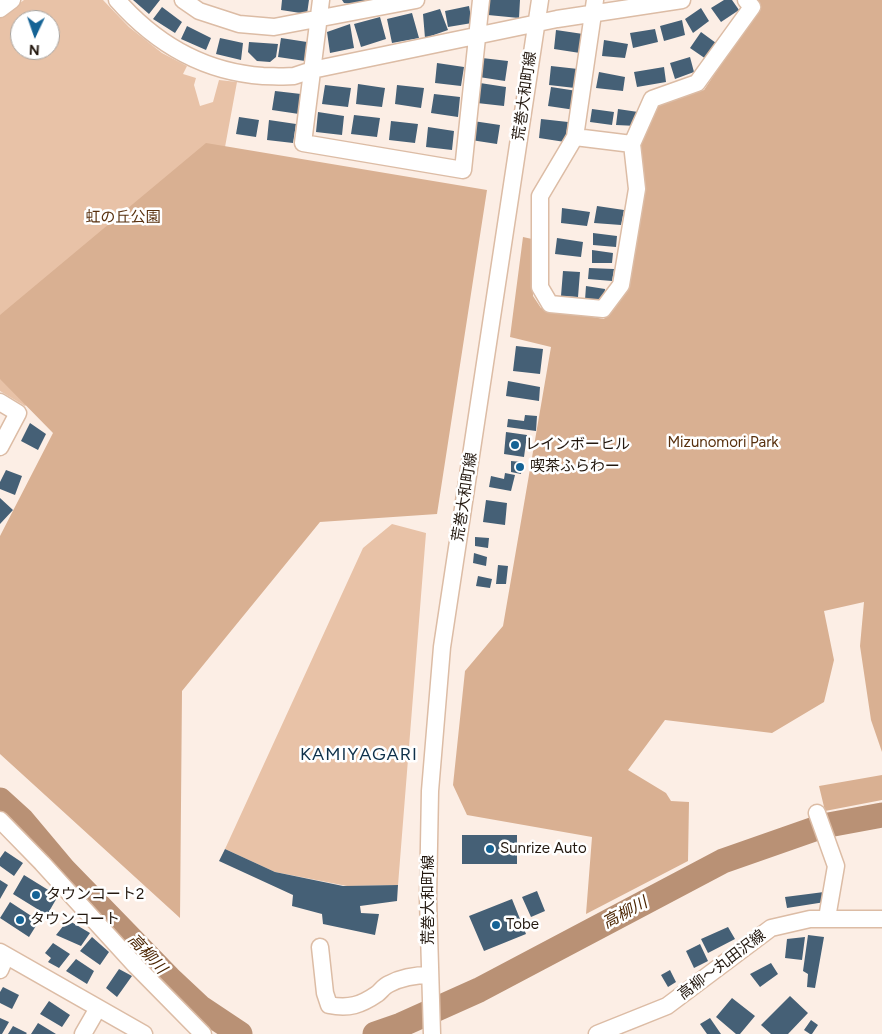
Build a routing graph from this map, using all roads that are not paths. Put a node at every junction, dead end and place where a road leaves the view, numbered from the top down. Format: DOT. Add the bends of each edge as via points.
graph roads {
  1 [pos="12,0"];
  2 [pos="117,0"];
  3 [pos="183,0"];
  4 [pos="321,0"];
  5 [pos="481,0"];
  6 [pos="540,0"];
  7 [pos="682,0"];
  8 [pos="746,0"];
  9 [pos="407,1"];
  10 [pos="594,7"];
  11 [pos="0,9"];
  12 [pos="318,19"];
  13 [pos="536,24"];
  14 [pos="477,36"];
  15 [pos="312,70"];
  16 [pos="576,137"];
  17 [pos="632,144"];
  18 [pos="0,402"];
  19 [pos="0,447"];
  20 [pos="817,813"];
  21 [pos="0,820"];
  22 [pos="827,918"];
  23 [pos="882,919"];
  24 [pos="320,947"];
  25 [pos="2,960"];
  26 [pos="430,975"];
  27 [pos="98,1008"];
  28 [pos="83,1034"];
  29 [pos="144,1034"];
  30 [pos="203,1034"];
  31 [pos="432,1034"];
  32 [pos="597,1034"];
  1 -- 11 [label="street"];
  2 -- 15 [label="street" via="155,36 214,68 281,76"];
  3 -- 12 [label="street" via="199,12 239,24 274,27"];
  4 -- 12 [label="street"];
  5 -- 14 [label="street"];
  6 -- 13 [label="street, 荒巻大和町線"];
  7 -- 10 [label="street"];
  8 -- 17 [label="street" via="752,7 697,83 652,99"];
  9 -- 12 [label="street"];
  10 -- 13 [label="street"];
  10 -- 16 [label="street"];
  12 -- 15 [label="street"];
  13 -- 14 [label="street"];
  13 -- 26 [label="street, 荒巻大和町線" via="442,647 430,791"];
  14 -- 15 [label="street"];
  14 -- 15 [label="street" via="463,170 303,143"];
  16 -- 17 [label="street"];
  16 -- 17 [label="street" via="540,196 540,287 550,304 603,309 621,285 637,189"];
  18 -- 19 [label="street" via="18,413"];
  20 -- 22 [label="street" via="836,866"];
  21 -- 30 [label="street"];
  22 -- 23 [label="street, 高柳～丸田沢線"];
  22 -- 32 [label="street, 高柳～丸田沢線" via="771,928 668,1006"];
  24 -- 26 [label="street" via="329,1005 353,1006 388,984 410,976"];
  25 -- 27 [label="street"];
  26 -- 31 [label="street, 荒巻大和町線"];
  27 -- 28 [label="street"];
  27 -- 29 [label="street"];
}
